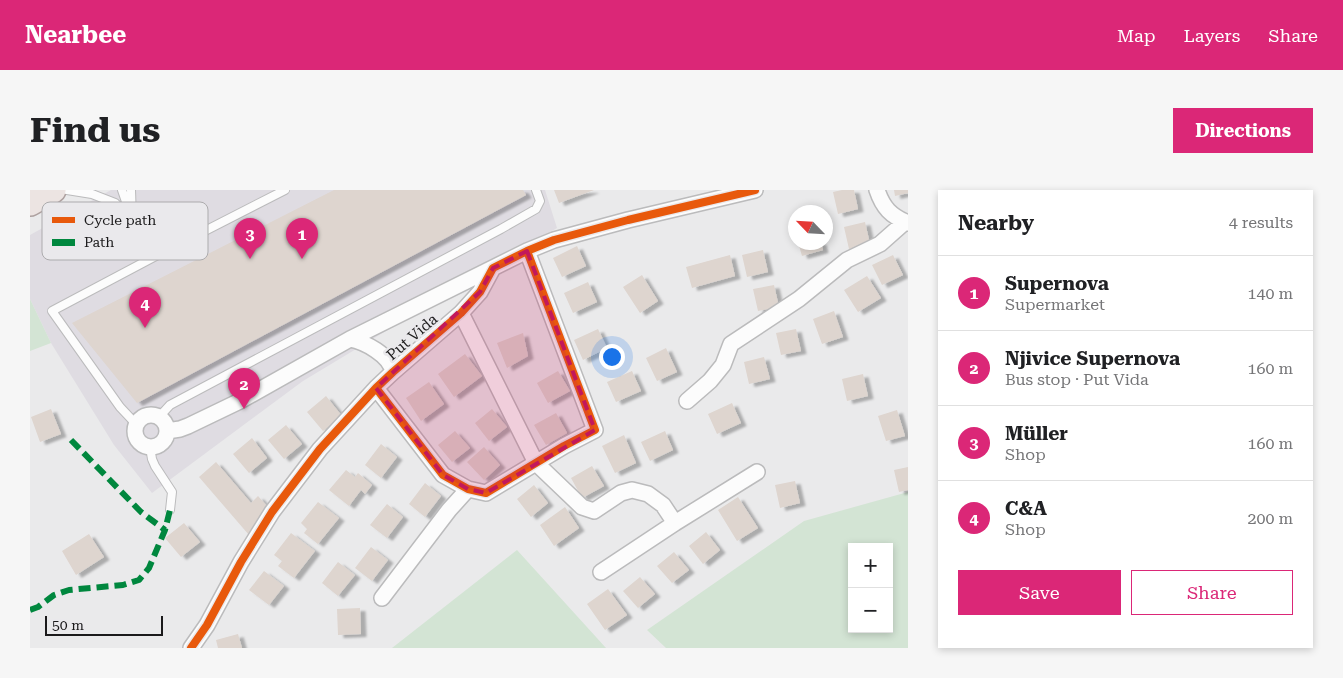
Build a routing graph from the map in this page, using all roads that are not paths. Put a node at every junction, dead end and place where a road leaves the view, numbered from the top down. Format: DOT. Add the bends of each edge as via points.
graph roads {
  1 [pos="54,190"];
  2 [pos="67,190"];
  3 [pos="122,190"];
  4 [pos="285,190"];
  5 [pos="536,190"];
  6 [pos="754,190"];
  7 [pos="877,190"];
  8 [pos="725,193"];
  9 [pos="112,202"];
  10 [pos="126,202"];
  11 [pos="30,203"];
  12 [pos="906,222"];
  13 [pos="208,229"];
  14 [pos="527,251"];
  15 [pos="148,260"];
  16 [pos="494,268"];
  17 [pos="461,313"];
  18 [pos="350,339"];
  19 [pos="393,372"];
  20 [pos="376,388"];
  21 [pos="688,401"];
  22 [pos="159,417"];
  23 [pos="136,424"];
  24 [pos="167,431"];
  25 [pos="150,447"];
  26 [pos="536,463"];
  27 [pos="757,472"];
  28 [pos="468,489"];
  29 [pos="170,510"];
  30 [pos="676,523"];
  31 [pos="601,572"];
  32 [pos="382,598"];
  33 [pos="191,648"];
  1 -- 11 [label="main road"];
  2 -- 9 [label="lane" via="92,194"];
  3 -- 10 [label="lane"];
  4 -- 13 [label="lane"];
  5 -- 22 [label="lane" via="540,201 536,209 170,405"];
  6 -- 8 [label="street"];
  7 -- 12 [label="street" via="891,215"];
  8 -- 14 [label="street" via="554,240"];
  12 -- 21 [label="street" via="880,244 847,260 799,299 731,344 722,365 710,381"];
  14 -- 16 [label="street"];
  14 -- 26 [label="street" via="594,430"];
  15 -- 23 [label="lane" via="52,311 120,407"];
  16 -- 17 [label="street, Put Vida" via="480,292"];
  16 -- 18 [label="street"];
  17 -- 19 [label="street, Put Vida"];
  17 -- 26 [label="street"];
  18 -- 19 [label="street" via="376,350 392,366"];
  18 -- 24 [label="street" via="240,400 188,426"];
  19 -- 20 [label="street, Put Vida"];
  20 -- 28 [label="street" via="443,475"];
  20 -- 33 [label="street, Put Vida" via="320,449 272,512"];
  22 -- 23 [label="street" via="144,416"];
  22 -- 24 [label="street"];
  23 -- 25 [label="street" via="137,440"];
  24 -- 25 [label="street" via="160,444"];
  25 -- 29 [label="lane" via="155,466 172,492"];
  26 -- 28 [label="street" via="486,493"];
  26 -- 30 [label="street" via="582,508 594,511 621,493 632,490 648,494 663,505"];
  27 -- 30 [label="street"];
  28 -- 32 [label="street"];
  30 -- 31 [label="street"];
}
